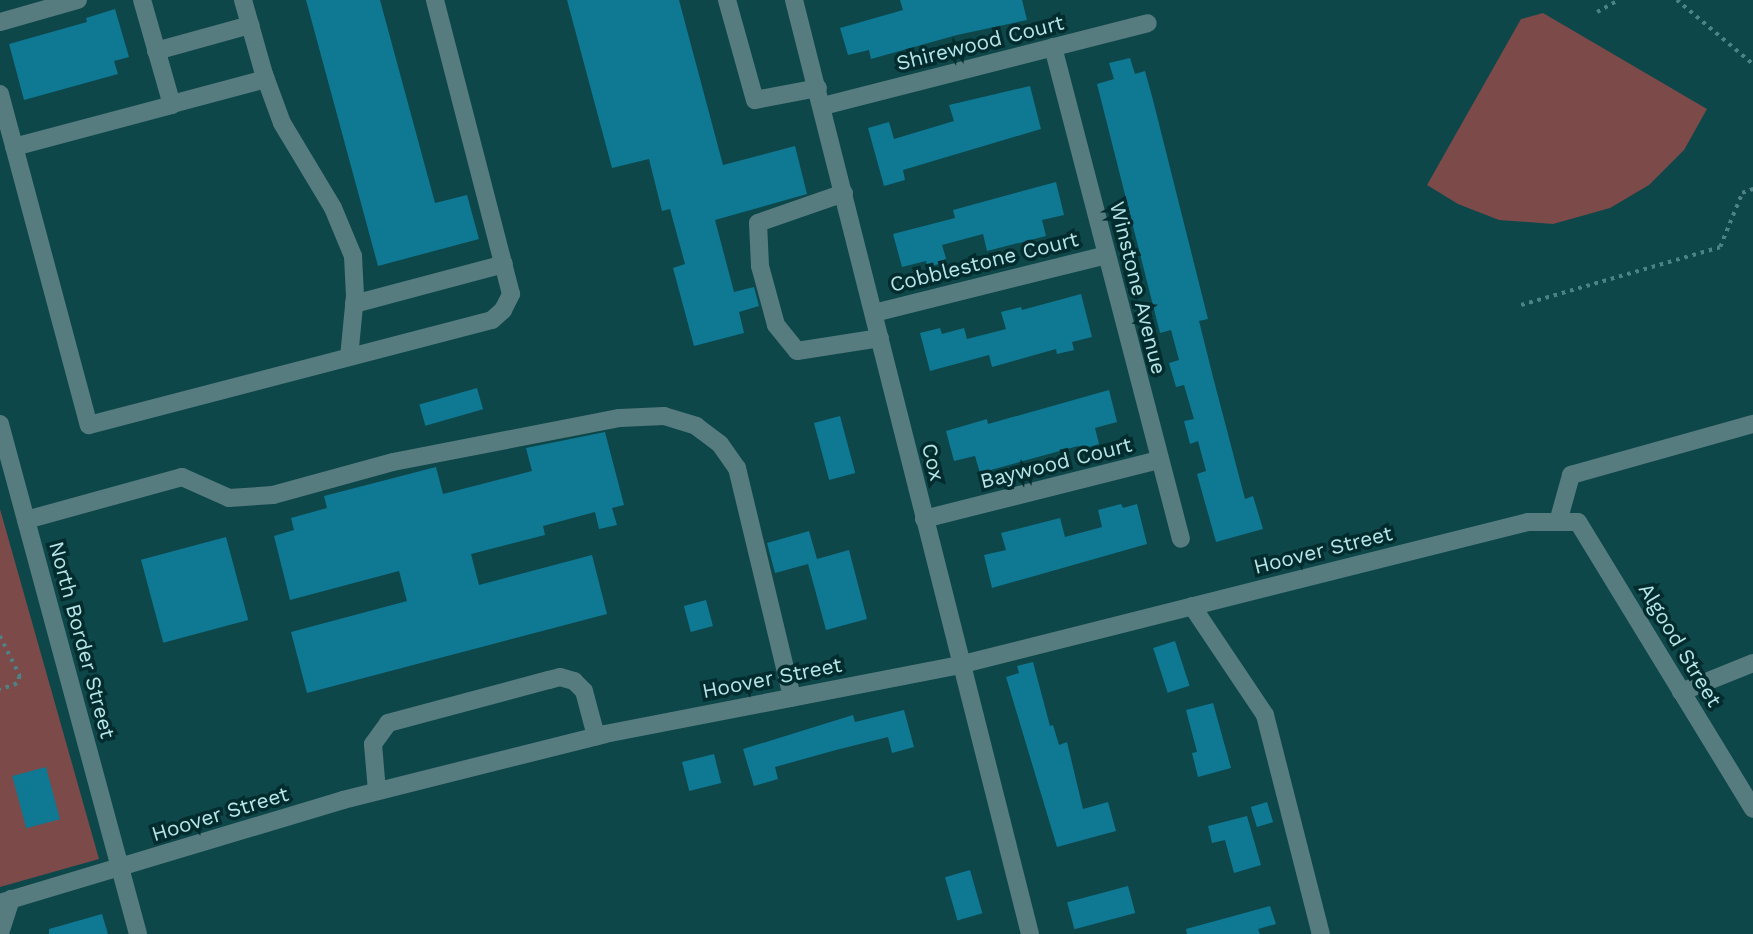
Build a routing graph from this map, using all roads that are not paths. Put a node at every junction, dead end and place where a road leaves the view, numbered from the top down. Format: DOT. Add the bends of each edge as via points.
graph roads {
  1 [pos="78,0"];
  2 [pos="142,0"];
  3 [pos="243,0"];
  4 [pos="435,0"];
  5 [pos="727,0"];
  6 [pos="794,0"];
  7 [pos="0,22"];
  8 [pos="1148,23"];
  9 [pos="250,25"];
  10 [pos="1053,47"];
  11 [pos="156,51"];
  12 [pos="266,79"];
  13 [pos="818,88"];
  14 [pos="0,94"];
  15 [pos="172,104"];
  16 [pos="823,106"];
  17 [pos="14,147"];
  18 [pos="844,193"];
  19 [pos="1106,255"];
  20 [pos="504,264"];
  21 [pos="354,304"];
  22 [pos="874,313"];
  23 [pos="880,338"];
  24 [pos="349,357"];
  25 [pos="0,424"];
  26 [pos="1753,424"];
  27 [pos="1159,460"];
  28 [pos="924,519"];
  29 [pos="26,520"];
  30 [pos="1558,522"];
  31 [pos="1181,539"];
  32 [pos="1192,606"];
  33 [pos="1753,663"];
  34 [pos="959,665"];
  35 [pos="1681,692"];
  36 [pos="792,697"];
  37 [pos="596,736"];
  38 [pos="377,791"];
  39 [pos="1753,809"];
  40 [pos="120,868"];
  41 [pos="6,901"];
  42 [pos="0,933"];
  43 [pos="138,934"];
  44 [pos="1030,934"];
  45 [pos="1321,934"];
  1 -- 7 [label="street"];
  2 -- 11 [label="street"];
  3 -- 9 [label="street"];
  4 -- 20 [label="street"];
  5 -- 13 [label="street" via="755,100"];
  6 -- 13 [label="street, Cox"];
  8 -- 10 [label="street, Shirewood Court"];
  9 -- 11 [label="street"];
  9 -- 12 [label="street"];
  10 -- 16 [label="street, Shirewood Court"];
  10 -- 19 [label="street, Winstone Avenue"];
  11 -- 15 [label="street"];
  12 -- 15 [label="street"];
  12 -- 21 [label="street" via="282,123 333,208 353,256"];
  13 -- 16 [label="street, Cox"];
  14 -- 17 [label="street"];
  15 -- 17 [label="street"];
  16 -- 18 [label="street, Cox"];
  17 -- 24 [label="street" via="89,425"];
  18 -- 22 [label="street, Cox"];
  18 -- 23 [label="street" via="758,223 760,266 776,325 797,351"];
  19 -- 22 [label="street, Cobblestone Court"];
  19 -- 27 [label="street, Winstone Avenue"];
  20 -- 21 [label="street"];
  20 -- 24 [label="street" via="511,294 492,320"];
  21 -- 24 [label="street"];
  22 -- 23 [label="street, Cox"];
  23 -- 28 [label="street, Cox"];
  25 -- 29 [label="street, North Border Street"];
  26 -- 30 [label="street" via="1571,475"];
  27 -- 28 [label="street, Baywood Court"];
  27 -- 31 [label="street, Winstone Avenue"];
  28 -- 34 [label="street, Cox"];
  29 -- 36 [label="street" via="182,477 229,498 273,495 393,462 620,418 664,416 696,426 720,444 737,468"];
  29 -- 40 [label="street, North Border Street"];
  30 -- 32 [label="street, Hoover Street" via="1528,522"];
  30 -- 35 [label="street, Algood Street" via="1578,522"];
  32 -- 34 [label="street, Hoover Street"];
  32 -- 45 [label="street" via="1265,715"];
  33 -- 35 [label="street"];
  34 -- 36 [label="street, Hoover Street"];
  34 -- 44 [label="street, Cox"];
  35 -- 39 [label="street, Algood Street"];
  36 -- 37 [label="street, Hoover Street"];
  37 -- 38 [label="street, Hoover Street"];
  37 -- 38 [label="street" via="584,691 574,681 560,677 388,723 373,744"];
  38 -- 40 [label="street, Hoover Street"];
  40 -- 41 [label="street, Hoover Street"];
  40 -- 43 [label="street, North Border Street"];
  41 -- 42 [label="street"];
}
